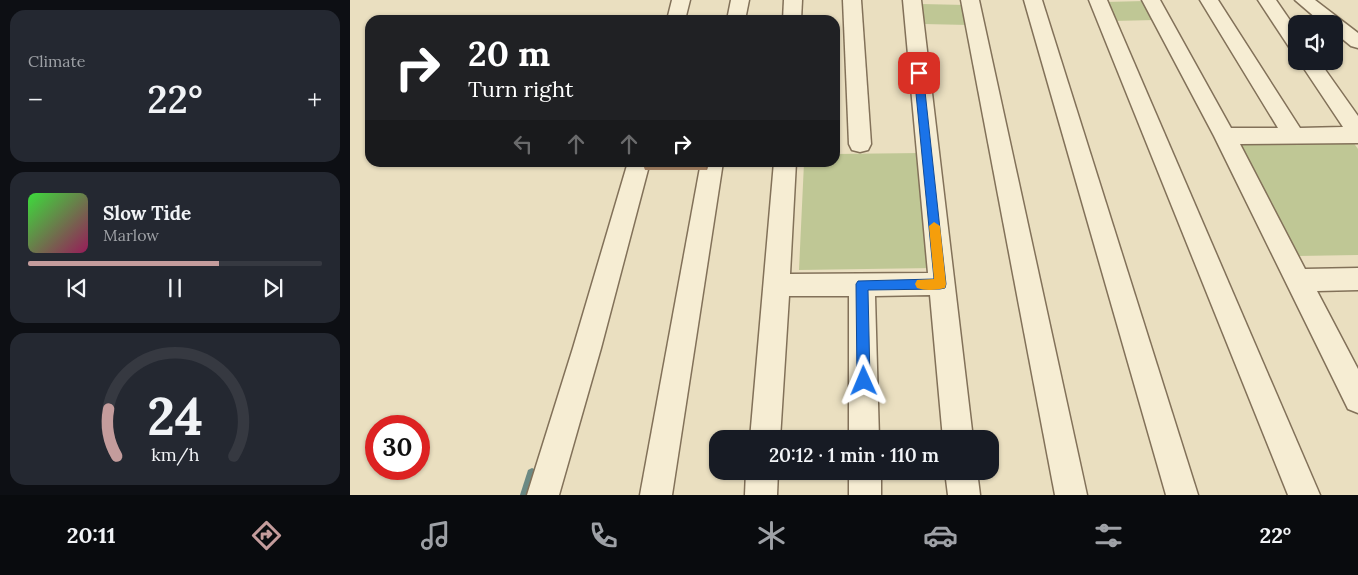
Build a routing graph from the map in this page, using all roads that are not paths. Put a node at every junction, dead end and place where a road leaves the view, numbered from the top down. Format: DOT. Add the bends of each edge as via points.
graph roads {
  1 [pos="681,0"];
  2 [pos="740,0"];
  3 [pos="793,0"];
  4 [pos="852,0"];
  5 [pos="912,0"];
  6 [pos="970,0"];
  7 [pos="1033,0"];
  8 [pos="1098,0"];
  9 [pos="1151,0"];
  10 [pos="1209,0"];
  11 [pos="1267,0"];
  12 [pos="1304,0"];
  13 [pos="677,15"];
  14 [pos="737,15"];
  15 [pos="792,15"];
  16 [pos="1288,31"];
  17 [pos="1358,42"];
  18 [pos="1315,70"];
  19 [pos="1358,134"];
  20 [pos="1225,136"];
  21 [pos="1294,136"];
  22 [pos="860,144"];
  23 [pos="638,167"];
  24 [pos="711,167"];
  25 [pos="785,167"];
  26 [pos="1358,279"];
  27 [pos="1298,280"];
  28 [pos="862,284"];
  29 [pos="940,284"];
  30 [pos="776,285"];
  31 [pos="1358,399"];
  32 [pos="766,430"];
  33 [pos="864,430"];
  34 [pos="957,430"];
  35 [pos="762,480"];
  36 [pos="865,480"];
  37 [pos="963,480"];
  38 [pos="543,495"];
  39 [pos="656,495"];
  40 [pos="761,495"];
  41 [pos="865,495"];
  42 [pos="964,495"];
  43 [pos="1071,495"];
  44 [pos="1182,495"];
  45 [pos="1304,495"];
  1 -- 13 [label="street"];
  2 -- 14 [label="street"];
  3 -- 15 [label="street"];
  4 -- 22 [label="street"];
  5 -- 29 [label="street"];
  6 -- 43 [label="street"];
  7 -- 44 [label="street"];
  8 -- 45 [label="street"];
  9 -- 20 [label="street"];
  10 -- 21 [label="street"];
  11 -- 16 [label="street"];
  12 -- 17 [label="street"];
  18 -- 19 [label="street"];
  19 -- 21 [label="street"];
  20 -- 21 [label="street"];
  20 -- 27 [label="street"];
  23 -- 38 [label="street"];
  24 -- 39 [label="street"];
  25 -- 30 [label="street"];
  26 -- 27 [label="street"];
  27 -- 31 [label="street"];
  28 -- 29 [label="street"];
  28 -- 30 [label="street"];
  28 -- 33 [label="street"];
  29 -- 34 [label="street"];
  30 -- 32 [label="street"];
  35 -- 40 [label="street"];
  36 -- 41 [label="street"];
  37 -- 42 [label="street"];
}
